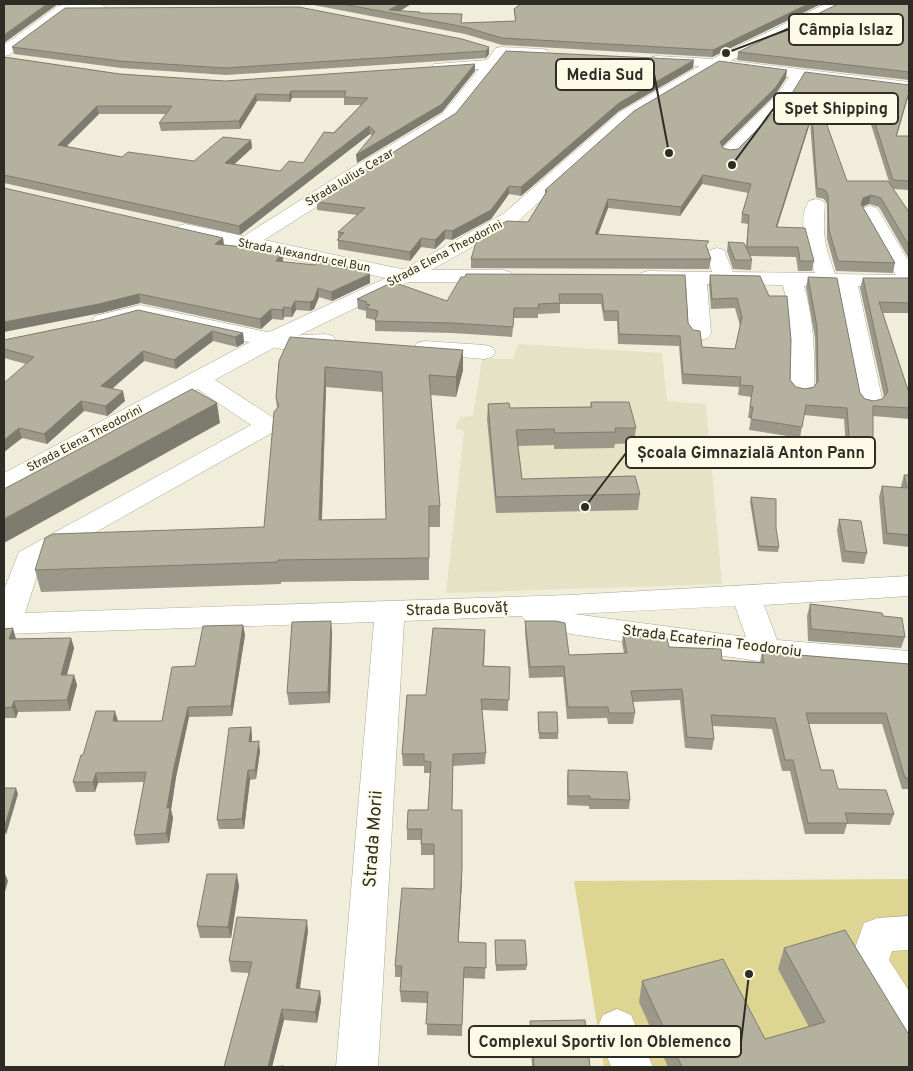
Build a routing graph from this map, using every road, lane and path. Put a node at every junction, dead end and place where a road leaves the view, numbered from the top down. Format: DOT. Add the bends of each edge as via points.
graph roads {
  1 [pos="835,4"];
  2 [pos="114,9"];
  3 [pos="26,34"];
  4 [pos="4,37"];
  5 [pos="484,46"];
  6 [pos="556,54"];
  7 [pos="7,57"];
  8 [pos="496,57"];
  9 [pos="643,59"];
  10 [pos="715,63"];
  11 [pos="422,68"];
  12 [pos="799,73"];
  13 [pos="909,87"];
  14 [pos="729,152"];
  15 [pos="816,205"];
  16 [pos="870,212"];
  17 [pos="168,226"];
  18 [pos="245,244"];
  19 [pos="718,254"];
  20 [pos="406,276"];
  21 [pos="526,276"];
  22 [pos="626,277"];
  23 [pos="696,277"];
  24 [pos="724,277"];
  25 [pos="792,278"];
  26 [pos="837,279"];
  27 [pos="909,280"];
  28 [pos="85,325"];
  29 [pos="700,333"];
  30 [pos="271,340"];
  31 [pos="346,342"];
  32 [pos="405,346"];
  33 [pos="484,352"];
  34 [pos="198,379"];
  35 [pos="802,391"];
  36 [pos="871,403"];
  37 [pos="4,483"];
  38 [pos="909,586"];
  39 [pos="746,597"];
  40 [pos="518,608"];
  41 [pos="390,612"];
  42 [pos="5,624"];
  43 [pos="766,651"];
  44 [pos="909,662"];
  45 [pos="909,933"];
  46 [pos="909,1027"];
  47 [pos="617,1028"];
  48 [pos="357,1067"];
  49 [pos="632,1067"];
  1 -- 10 [label="street, Strada Elena Theodorini"];
  2 -- 3 [label="street" via="63,9"];
  3 -- 4 [label="street"];
  3 -- 7 [label="street"];
  5 -- 8 [label="street"];
  6 -- 8 [label="street"];
  8 -- 11 [label="street"];
  8 -- 18 [label="street, Strada Iulius Cezar" via="449,116"];
  9 -- 10 [label="street"];
  10 -- 12 [label="street"];
  10 -- 20 [label="street, Strada Elena Theodorini" via="626,115 510,218"];
  12 -- 13 [label="street"];
  12 -- 14 [label="street" via="782,99"];
  15 -- 26 [label="street" via="813,229 817,250"];
  16 -- 27 [label="street"];
  17 -- 18 [label="street, Strada Alexandru cel Bun"];
  18 -- 20 [label="street, Strada Alexandru cel Bun"];
  19 -- 24 [label="street"];
  20 -- 21 [label="street, Strada Alexandru cel Bun"];
  20 -- 30 [label="street, Strada Elena Theodorini"];
  22 -- 23 [label="street"];
  23 -- 24 [label="street"];
  23 -- 29 [label="street"];
  24 -- 25 [label="street"];
  25 -- 26 [label="street"];
  25 -- 35 [label="street" via="804,346"];
  26 -- 27 [label="street"];
  26 -- 36 [label="street"];
  28 -- 30 [label="street" via="140,310"];
  30 -- 31 [label="street"];
  30 -- 34 [label="street, Strada Elena Theodorini"];
  32 -- 33 [label="street"];
  34 -- 37 [label="street, Strada Elena Theodorini"];
  34 -- 42 [label="street" via="268,425 29,558"];
  38 -- 39 [label="street, Strada Bucovăț"];
  39 -- 40 [label="street, Strada Bucovăț"];
  39 -- 43 [label="street"];
  40 -- 41 [label="street, Strada Bucovăț"];
  40 -- 43 [label="street, Strada Ecaterina Teodoroiu" via="571,624"];
  41 -- 42 [label="street, Strada Bucovăț"];
  41 -- 48 [label="street, Strada Morii"];
  43 -- 44 [label="street, Strada Ecaterina Teodoroiu"];
  45 -- 46 [label="street" via="878,934 869,962"];
  47 -- 49 [label="street"];
}
